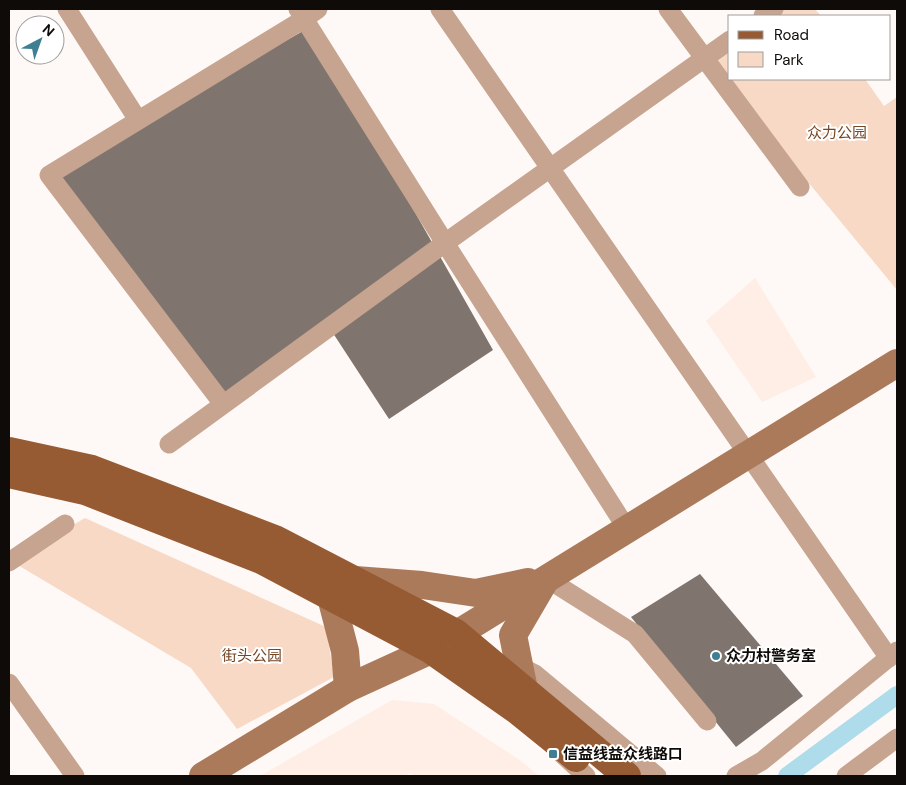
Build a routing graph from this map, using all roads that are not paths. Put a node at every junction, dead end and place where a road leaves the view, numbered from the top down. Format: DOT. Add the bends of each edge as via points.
graph roads {
  1 [pos="67,9"];
  2 [pos="440,9"];
  3 [pos="668,9"];
  4 [pos="307,12"];
  5 [pos="728,41"];
  6 [pos="705,58"];
  7 [pos="138,120"];
  8 [pos="550,168"];
  9 [pos="800,188"];
  10 [pos="444,243"];
  11 [pos="897,363"];
  12 [pos="223,404"];
  13 [pos="169,444"];
  14 [pos="9,451"];
  15 [pos="748,454"];
  16 [pos="9,474"];
  17 [pos="65,524"];
  18 [pos="627,529"];
  19 [pos="9,562"];
  20 [pos="546,578"];
  21 [pos="355,580"];
  22 [pos="331,597"];
  23 [pos="456,634"];
  24 [pos="431,650"];
  25 [pos="893,654"];
  26 [pos="9,683"];
  27 [pos="348,688"];
  28 [pos="520,689"];
  29 [pos="707,720"];
  30 [pos="897,738"];
  31 [pos="75,776"];
  32 [pos="203,776"];
  33 [pos="586,776"];
  34 [pos="598,776"];
  35 [pos="627,776"];
  36 [pos="657,776"];
  37 [pos="736,776"];
  38 [pos="846,776"];
  1 -- 7 [label="street"];
  2 -- 8 [label="street"];
  3 -- 6 [label="street"];
  4 -- 7 [label="street"];
  4 -- 10 [label="street"];
  5 -- 6 [label="street"];
  6 -- 8 [label="street"];
  6 -- 9 [label="street"];
  7 -- 12 [label="street" via="49,175"];
  8 -- 10 [label="street"];
  8 -- 15 [label="street"];
  10 -- 12 [label="street"];
  10 -- 18 [label="street"];
  11 -- 15 [label="street"];
  12 -- 13 [label="street"];
  14 -- 21 [label="main road" via="92,469 275,539"];
  15 -- 18 [label="street"];
  15 -- 25 [label="street"];
  16 -- 22 [label="main road" via="85,491 261,560"];
  17 -- 19 [label="street"];
  18 -- 20 [label="street"];
  20 -- 21 [label="street" via="476,593"];
  20 -- 23 [label="street"];
  20 -- 28 [label="street" via="513,635"];
  20 -- 29 [label="street" via="635,634"];
  21 -- 23 [label="main road"];
  22 -- 24 [label="main road"];
  22 -- 27 [label="street" via="345,650"];
  23 -- 24 [label="street"];
  23 -- 28 [label="main road"];
  24 -- 27 [label="street"];
  24 -- 28 [label="main road"];
  25 -- 37 [label="street" via="762,761"];
  26 -- 31 [label="street"];
  27 -- 32 [label="street"];
  28 -- 33 [label="street"];
  28 -- 34 [label="main road"];
  28 -- 35 [label="main road"];
  28 -- 36 [label="street" via="535,674"];
  30 -- 38 [label="street"];
}
